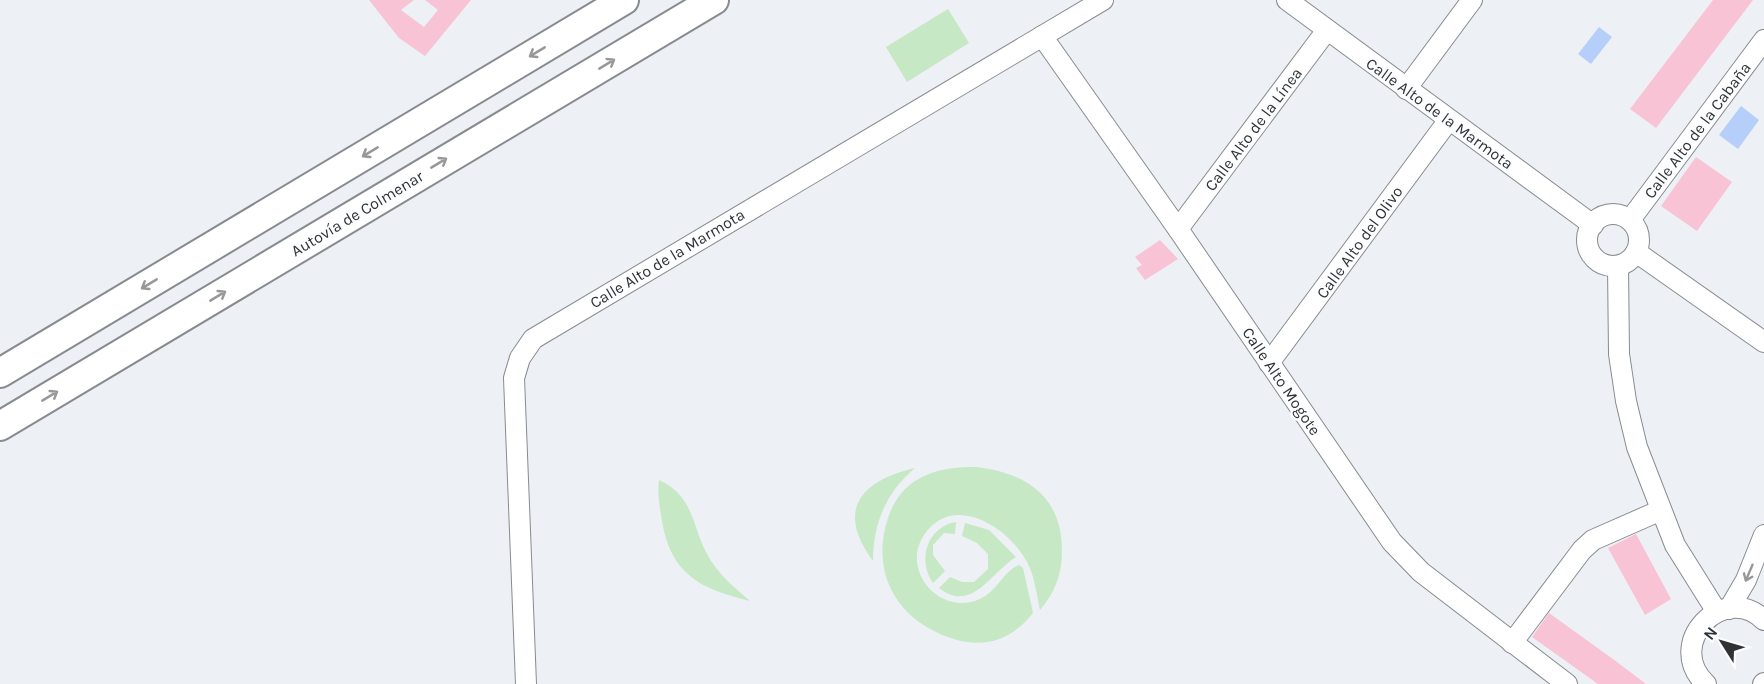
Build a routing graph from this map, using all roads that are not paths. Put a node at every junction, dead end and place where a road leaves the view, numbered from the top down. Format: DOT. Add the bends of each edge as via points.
graph roads {
  1 [pos="624,0"];
  2 [pos="714,0"];
  3 [pos="1103,0"];
  4 [pos="1287,0"];
  5 [pos="1472,0"];
  6 [pos="1327,30"];
  7 [pos="1042,36"];
  8 [pos="1764,40"];
  9 [pos="1406,89"];
  10 [pos="1449,121"];
  11 [pos="1630,220"];
  12 [pos="1593,225"];
  13 [pos="1179,228"];
  14 [pos="1636,252"];
  15 [pos="1618,266"];
  16 [pos="1764,342"];
  17 [pos="1269,363"];
  18 [pos="0,373"];
  19 [pos="0,426"];
  20 [pos="1659,511"];
  21 [pos="1764,535"];
  22 [pos="1723,610"];
  23 [pos="1764,620"];
  24 [pos="1512,643"];
  25 [pos="1705,683"];
  26 [pos="526,684"];
  27 [pos="1566,684"];
  1 -- 18 [label="highway, one-way"];
  19 -- 2 [label="highway, Autovía de Colmenar, one-way"];
  3 -- 7 [label="street, Calle Alto de la Marmota"];
  4 -- 6 [label="street, Calle Alto de la Marmota"];
  5 -- 9 [label="street"];
  6 -- 9 [label="street, Calle Alto de la Marmota"];
  6 -- 13 [label="street, Calle Alto de la Línea"];
  7 -- 13 [label="street, Calle Alto Mogote"];
  7 -- 26 [label="street, Calle Alto de la Marmota" via="738,215 533,339 525,348 514,378"];
  8 -- 11 [label="street, Calle Alto de la Cabaña"];
  9 -- 10 [label="street, Calle Alto de la Marmota"];
  10 -- 12 [label="street, Calle Alto de la Marmota"];
  10 -- 17 [label="street, Calle Alto del Olivo"];
  11 -- 12 [label="street" via="1606,216"];
  11 -- 14 [label="street" via="1639,238"];
  12 -- 15 [label="street" via="1588,238 1590,251 1605,265"];
  13 -- 17 [label="street, Calle Alto Mogote"];
  14 -- 15 [label="street"];
  14 -- 16 [label="street"];
  15 -- 20 [label="street" via="1619,354 1626,401"];
  17 -- 24 [label="street, Calle Alto Mogote" via="1405,558"];
  20 -- 22 [label="street" via="1675,545"];
  20 -- 24 [label="street" via="1593,540"];
  21 -- 22 [label="street, one-way" via="1746,580"];
  22 -- 23 [label="street" via="1751,611"];
  22 -- 25 [label="street" via="1701,625 1692,644 1693,664"];
  24 -- 27 [label="street, Calle Alto Mogote"];
}
